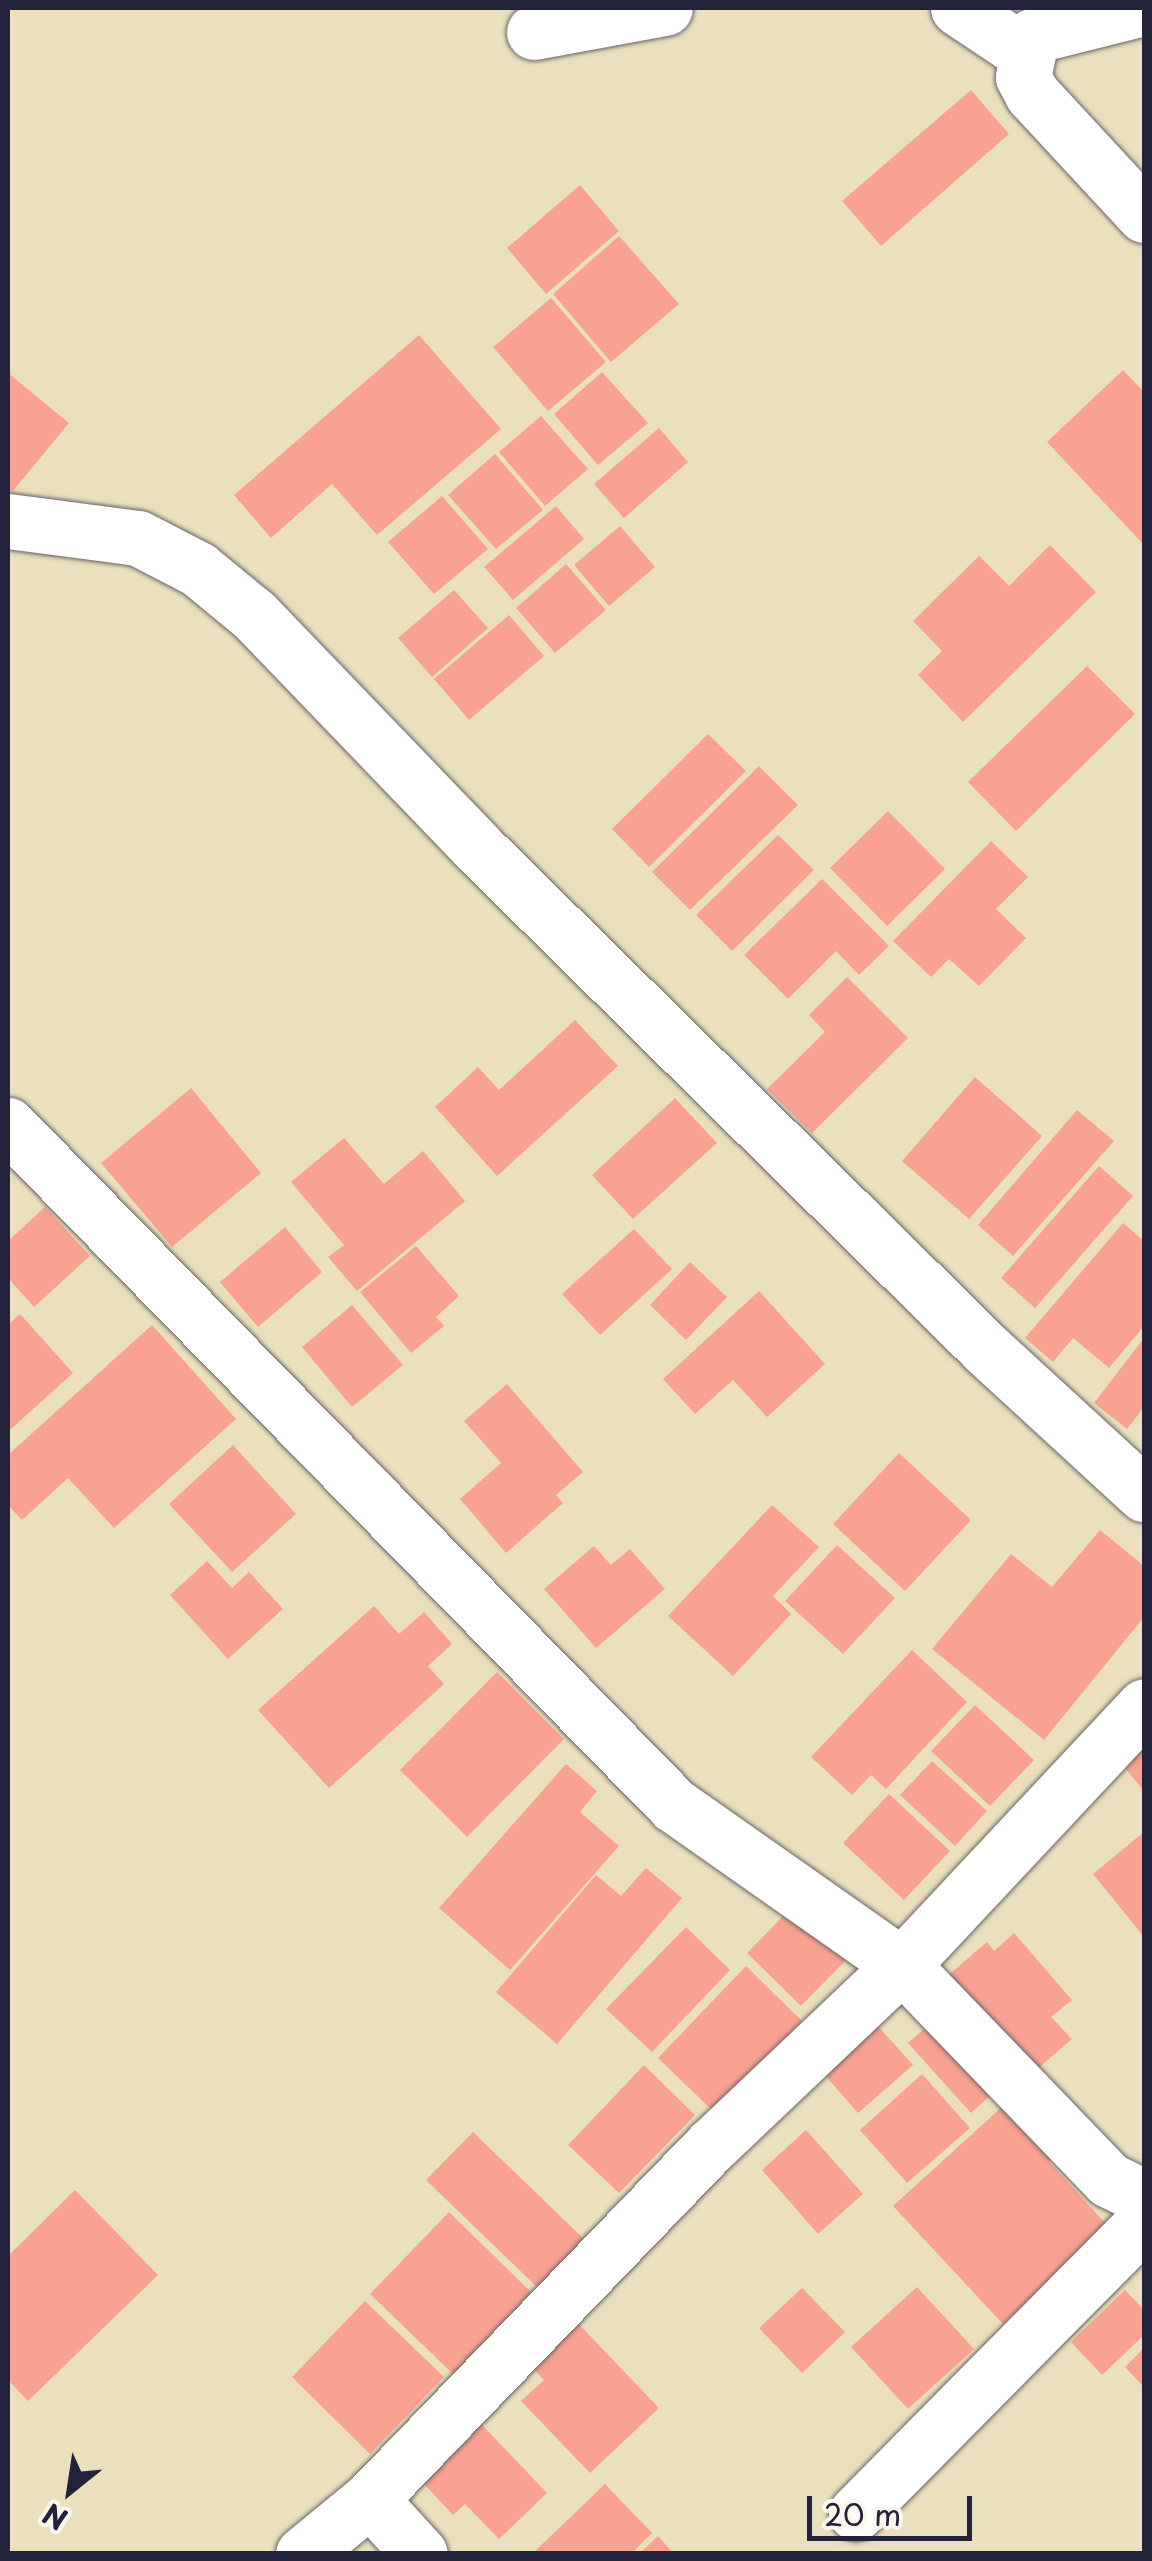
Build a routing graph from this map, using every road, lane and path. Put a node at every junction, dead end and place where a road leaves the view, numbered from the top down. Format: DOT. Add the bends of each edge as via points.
graph roads {
  1 [pos="666,8"];
  2 [pos="958,8"];
  3 [pos="1142,8"];
  4 [pos="534,32"];
  5 [pos="1024,52"];
  6 [pos="1144,214"];
  7 [pos="8,521"];
  8 [pos="8,1125"];
  9 [pos="1144,1494"];
  10 [pos="1144,1706"];
  11 [pos="902,1965"];
  12 [pos="1144,2198"];
  13 [pos="1144,2222"];
  14 [pos="370,2499"];
  15 [pos="856,2513"];
  16 [pos="303,2554"];
  17 [pos="420,2554"];
  1 -- 4 [label="street"];
  2 -- 5 [label="street"];
  3 -- 5 [label="street" via="1032,36"];
  5 -- 6 [label="street" via="1023,77 1032,94"];
  7 -- 9 [label="street" via="138,538 198,569 254,614 688,1056"];
  8 -- 11 [label="street" via="674,1805"];
  10 -- 11 [label="street"];
  11 -- 12 [label="street" via="1109,2180"];
  11 -- 14 [label="street" via="711,2146"];
  13 -- 15 [label="street"];
  14 -- 16 [label="street"];
  14 -- 17 [label="street"];
}
